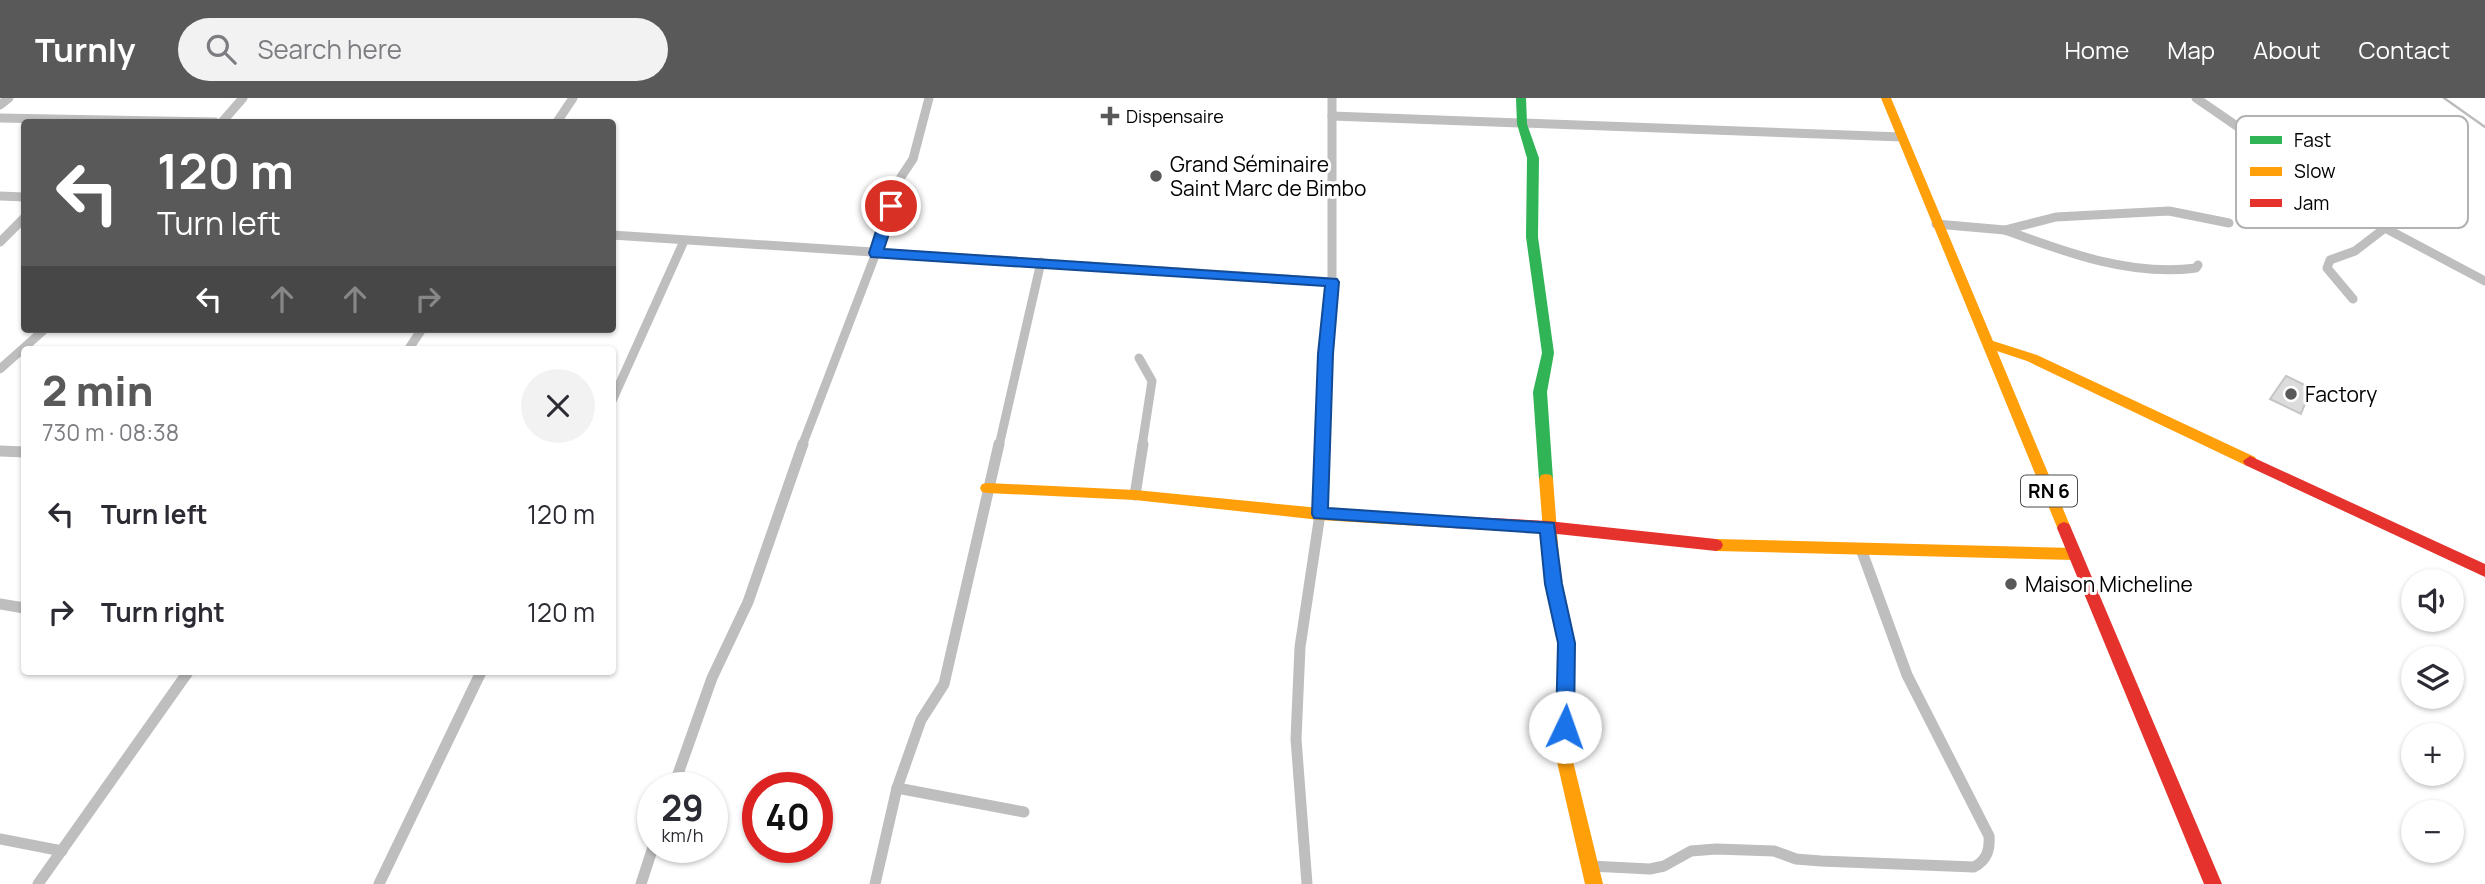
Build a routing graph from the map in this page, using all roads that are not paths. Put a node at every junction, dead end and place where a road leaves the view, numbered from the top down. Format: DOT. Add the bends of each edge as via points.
graph roads {
  1 [pos="9,98"];
  2 [pos="243,98"];
  3 [pos="573,98"];
  4 [pos="929,98"];
  5 [pos="1332,98"];
  6 [pos="1521,98"];
  7 [pos="1886,98"];
  8 [pos="2196,98"];
  9 [pos="0,105"];
  10 [pos="1332,116"];
  11 [pos="1,119"];
  12 [pos="21,119"];
  13 [pos="225,119"];
  14 [pos="559,119"];
  15 [pos="1522,124"];
  16 [pos="2236,126"];
  17 [pos="1902,136"];
  18 [pos="0,196"];
  19 [pos="21,197"];
  20 [pos="21,221"];
  21 [pos="2229,223"];
  22 [pos="1936,224"];
  23 [pos="2385,228"];
  24 [pos="2005,230"];
  25 [pos="616,235"];
  26 [pos="684,241"];
  27 [pos="0,242"];
  28 [pos="876,253"];
  29 [pos="1041,262"];
  30 [pos="2198,265"];
  31 [pos="2485,281"];
  32 [pos="1332,282"];
  33 [pos="2354,299"];
  34 [pos="40,333"];
  35 [pos="1986,343"];
  36 [pos="26,346"];
  37 [pos="21,350"];
  38 [pos="1139,358"];
  39 [pos="0,369"];
  40 [pos="616,392"];
  41 [pos="0,451"];
  42 [pos="21,452"];
  43 [pos="987,488"];
  44 [pos="1135,495"];
  45 [pos="1320,514"];
  46 [pos="1548,527"];
  47 [pos="1861,549"];
  48 [pos="2075,554"];
  49 [pos="2485,571"];
  50 [pos="0,604"];
  51 [pos="21,608"];
  52 [pos="186,675"];
  53 [pos="480,675"];
  54 [pos="679,772"];
  55 [pos="897,788"];
  56 [pos="1024,813"];
  57 [pos="0,839"];
  58 [pos="62,851"];
  59 [pos="647,863"];
  60 [pos="1590,866"];
  61 [pos="38,884"];
  62 [pos="379,884"];
  63 [pos="640,884"];
  64 [pos="875,884"];
  65 [pos="1307,884"];
  66 [pos="1594,884"];
  67 [pos="2213,884"];
  1 -- 9 [label="street"];
  2 -- 13 [label="street"];
  3 -- 14 [label="street"];
  4 -- 28 [label="street" via="913,159 897,183"];
  5 -- 10 [label="street"];
  6 -- 15 [label="street"];
  7 -- 17 [label="street, RN 6"];
  8 -- 16 [label="street"];
  10 -- 15 [label="street"];
  10 -- 32 [label="street"];
  11 -- 12 [label="street"];
  15 -- 17 [label="street"];
  15 -- 46 [label="street" via="1533,158 1532,237 1548,353 1540,392"];
  17 -- 22 [label="street, RN 6"];
  18 -- 19 [label="street"];
  20 -- 27 [label="street"];
  21 -- 24 [label="street" via="2169,211 2056,217"];
  22 -- 24 [label="street"];
  22 -- 35 [label="street, RN 6"];
  23 -- 31 [label="street"];
  23 -- 33 [label="street" via="2355,251 2330,260 2327,268"];
  24 -- 30 [label="street" via="2113,264 2175,271"];
  25 -- 26 [label="street"];
  26 -- 28 [label="street"];
  26 -- 40 [label="street"];
  28 -- 29 [label="street"];
  28 -- 54 [label="street" via="748,602 712,678"];
  29 -- 32 [label="street"];
  29 -- 43 [label="street"];
  32 -- 45 [label="street"];
  34 -- 36 [label="street"];
  35 -- 48 [label="street, RN 6"];
  35 -- 49 [label="street" via="2032,358"];
  37 -- 39 [label="street"];
  38 -- 44 [label="street" via="1152,381"];
  41 -- 42 [label="street"];
  43 -- 44 [label="street"];
  43 -- 55 [label="street" via="944,684 921,720"];
  44 -- 45 [label="street"];
  45 -- 46 [label="street"];
  45 -- 65 [label="street" via="1300,647 1296,739"];
  46 -- 47 [label="street" via="1721,546"];
  46 -- 60 [label="street" via="1567,643 1563,753"];
  47 -- 48 [label="street"];
  47 -- 60 [label="street" via="1906,675 1989,836 1987,856 1974,867 1949,867 1821,861 1774,851 1716,849 1691,851 1650,869"];
  48 -- 67 [label="street, RN 6"];
  50 -- 51 [label="street"];
  52 -- 58 [label="street"];
  53 -- 62 [label="street"];
  55 -- 56 [label="street"];
  55 -- 64 [label="street"];
  57 -- 58 [label="street"];
  58 -- 61 [label="street"];
  59 -- 63 [label="street"];
  60 -- 66 [label="street"];
}
